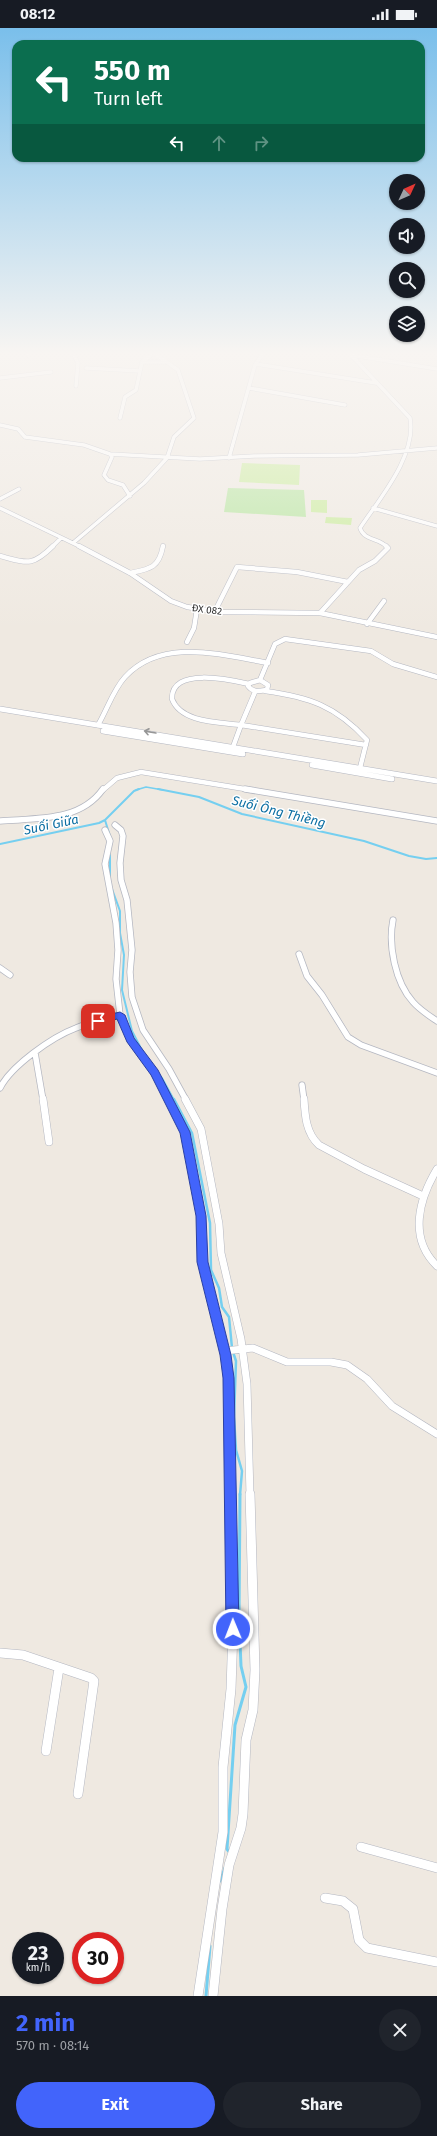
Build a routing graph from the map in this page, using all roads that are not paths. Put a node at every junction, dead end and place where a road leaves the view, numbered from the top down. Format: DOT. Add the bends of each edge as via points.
graph roads {
  1 [pos="91,447"];
  2 [pos="171,447"];
  3 [pos="232,447"];
  4 [pos="408,447"];
  5 [pos="437,448"];
  6 [pos="407,452"];
  7 [pos="110,454"];
  8 [pos="167,458"];
  9 [pos="229,458"];
  10 [pos="19,489"];
  11 [pos="130,496"];
  12 [pos="0,499"];
  13 [pos="0,508"];
  14 [pos="373,508"];
  15 [pos="437,526"];
  16 [pos="62,538"];
  17 [pos="73,543"];
  18 [pos="163,546"];
  19 [pos="0,556"];
  20 [pos="130,573"];
  21 [pos="348,582"];
  22 [pos="384,600"];
  23 [pos="197,609"];
  24 [pos="215,611"];
  25 [pos="320,613"];
  26 [pos="367,624"];
  27 [pos="437,637"];
  28 [pos="187,642"];
  29 [pos="268,663"];
  30 [pos="437,677"];
  31 [pos="260,680"];
  32 [pos="249,684"];
  33 [pos="265,691"];
  34 [pos="254,692"];
  35 [pos="0,709"];
  36 [pos="0,714"];
  37 [pos="98,725"];
  38 [pos="241,726"];
  39 [pos="366,745"];
  40 [pos="232,749"];
  41 [pos="360,768"];
  42 [pos="410,779"];
  43 [pos="437,781"];
  44 [pos="437,786"];
  45 [pos="0,821"];
  46 [pos="437,821"];
  47 [pos="115,825"];
  48 [pos="105,830"];
  49 [pos="393,920"];
  50 [pos="298,954"];
  51 [pos="0,968"];
  52 [pos="10,975"];
  53 [pos="120,1015"];
  54 [pos="437,1021"];
  55 [pos="35,1053"];
  56 [pos="437,1073"];
  57 [pos="302,1085"];
  58 [pos="0,1088"];
  59 [pos="49,1142"];
  60 [pos="437,1169"];
  61 [pos="423,1196"];
  62 [pos="437,1266"];
  63 [pos="242,1348"];
  64 [pos="224,1351"];
  65 [pos="437,1434"];
  66 [pos="0,1653"];
  67 [pos="59,1668"];
  68 [pos="46,1751"];
  69 [pos="78,1794"];
  70 [pos="361,1847"];
  71 [pos="437,1868"];
  72 [pos="325,1898"];
  73 [pos="437,1962"];
  74 [pos="198,1996"];
  75 [pos="213,1996"];
  1 -- 7 [label="street"];
  2 -- 8 [label="street"];
  3 -- 9 [label="street"];
  4 -- 6 [label="street"];
  5 -- 6 [label="street"];
  6 -- 9 [label="street"];
  6 -- 14 [label="street"];
  7 -- 8 [label="street"];
  7 -- 11 [label="street" via="112,457 105,471 106,478 123,485"];
  8 -- 9 [label="street"];
  8 -- 11 [label="street"];
  10 -- 12 [label="street"];
  11 -- 17 [label="street"];
  13 -- 16 [label="street, ĐX 082"];
  14 -- 15 [label="street"];
  14 -- 21 [label="street" via="360,530 375,541 383,542 388,548"];
  16 -- 17 [label="street, ĐX 082"];
  16 -- 19 [label="street" via="35,561 20,561"];
  17 -- 20 [label="street, ĐX 082"];
  18 -- 20 [label="street" via="161,556 150,569"];
  20 -- 23 [label="street, ĐX 082" via="170,601"];
  21 -- 24 [label="street" via="297,572 237,567"];
  21 -- 25 [label="street"];
  22 -- 26 [label="street"];
  23 -- 24 [label="street, ĐX 082"];
  23 -- 28 [label="street" via="194,628"];
  24 -- 25 [label="street, ĐX 082" via="254,614"];
  25 -- 26 [label="street, ĐX 082"];
  26 -- 27 [label="street, ĐX 082"];
  29 -- 30 [label="street" via="277,641 291,639 371,651 394,664"];
  29 -- 31 [label="street"];
  29 -- 37 [label="street" via="188,651 157,657 127,676"];
  31 -- 32 [label="street"];
  31 -- 33 [label="street" via="268,685"];
  32 -- 34 [label="street" via="250,690"];
  32 -- 38 [label="street" via="223,678 197,677 182,683 172,696 176,706 184,713"];
  33 -- 34 [label="street"];
  33 -- 39 [label="street" via="302,696 327,706 358,729 367,740"];
  34 -- 38 [label="street"];
  35 -- 37 [label="street"];
  36 -- 40 [label="street"];
  40 -- 37 [label="street, one-way"];
  38 -- 39 [label="street"];
  38 -- 40 [label="street"];
  39 -- 41 [label="street"];
  40 -- 41 [label="street"];
  40 -- 42 [label="street"];
  41 -- 42 [label="street"];
  42 -- 43 [label="street"];
  42 -- 44 [label="street"];
  45 -- 46 [label="street" via="50,816 81,809 93,803 114,780 129,773 147,772"];
  47 -- 63 [label="street" via="123,836 120,868 127,900 132,950 132,997 143,1030 169,1068 202,1129 219,1224 221,1253"];
  48 -- 53 [label="street" via="110,841 105,864 116,923 116,979"];
  49 -- 54 [label="street" via="392,947 400,983 418,1007"];
  50 -- 56 [label="street" via="303,968 345,1034 361,1044"];
  51 -- 52 [label="street"];
  53 -- 55 [label="street" via="71,1029"];
  53 -- 64 [label="street" via="130,1040 154,1073 185,1132 201,1216 203,1262"];
  55 -- 58 [label="street" via="9,1073"];
  55 -- 59 [label="street"];
  57 -- 61 [label="street" via="307,1121 316,1142"];
  60 -- 61 [label="street"];
  61 -- 62 [label="street" via="420,1220 422,1245 426,1256"];
  63 -- 64 [label="street"];
  63 -- 65 [label="street" via="259,1349 287,1362 331,1362 347,1366 367,1380 392,1406"];
  63 -- 75 [label="street" via="247,1384 255,1670 253,1710 246,1740 243,1814 222,1909"];
  64 -- 74 [label="street" via="229,1378 233,1629 231,1689 223,1767 223,1832"];
  66 -- 67 [label="street" via="24,1655"];
  67 -- 68 [label="street"];
  67 -- 69 [label="street" via="92,1678 94,1681"];
  70 -- 71 [label="street"];
  72 -- 73 [label="street" via="343,1901 353,1909 359,1940 367,1948"];
}
